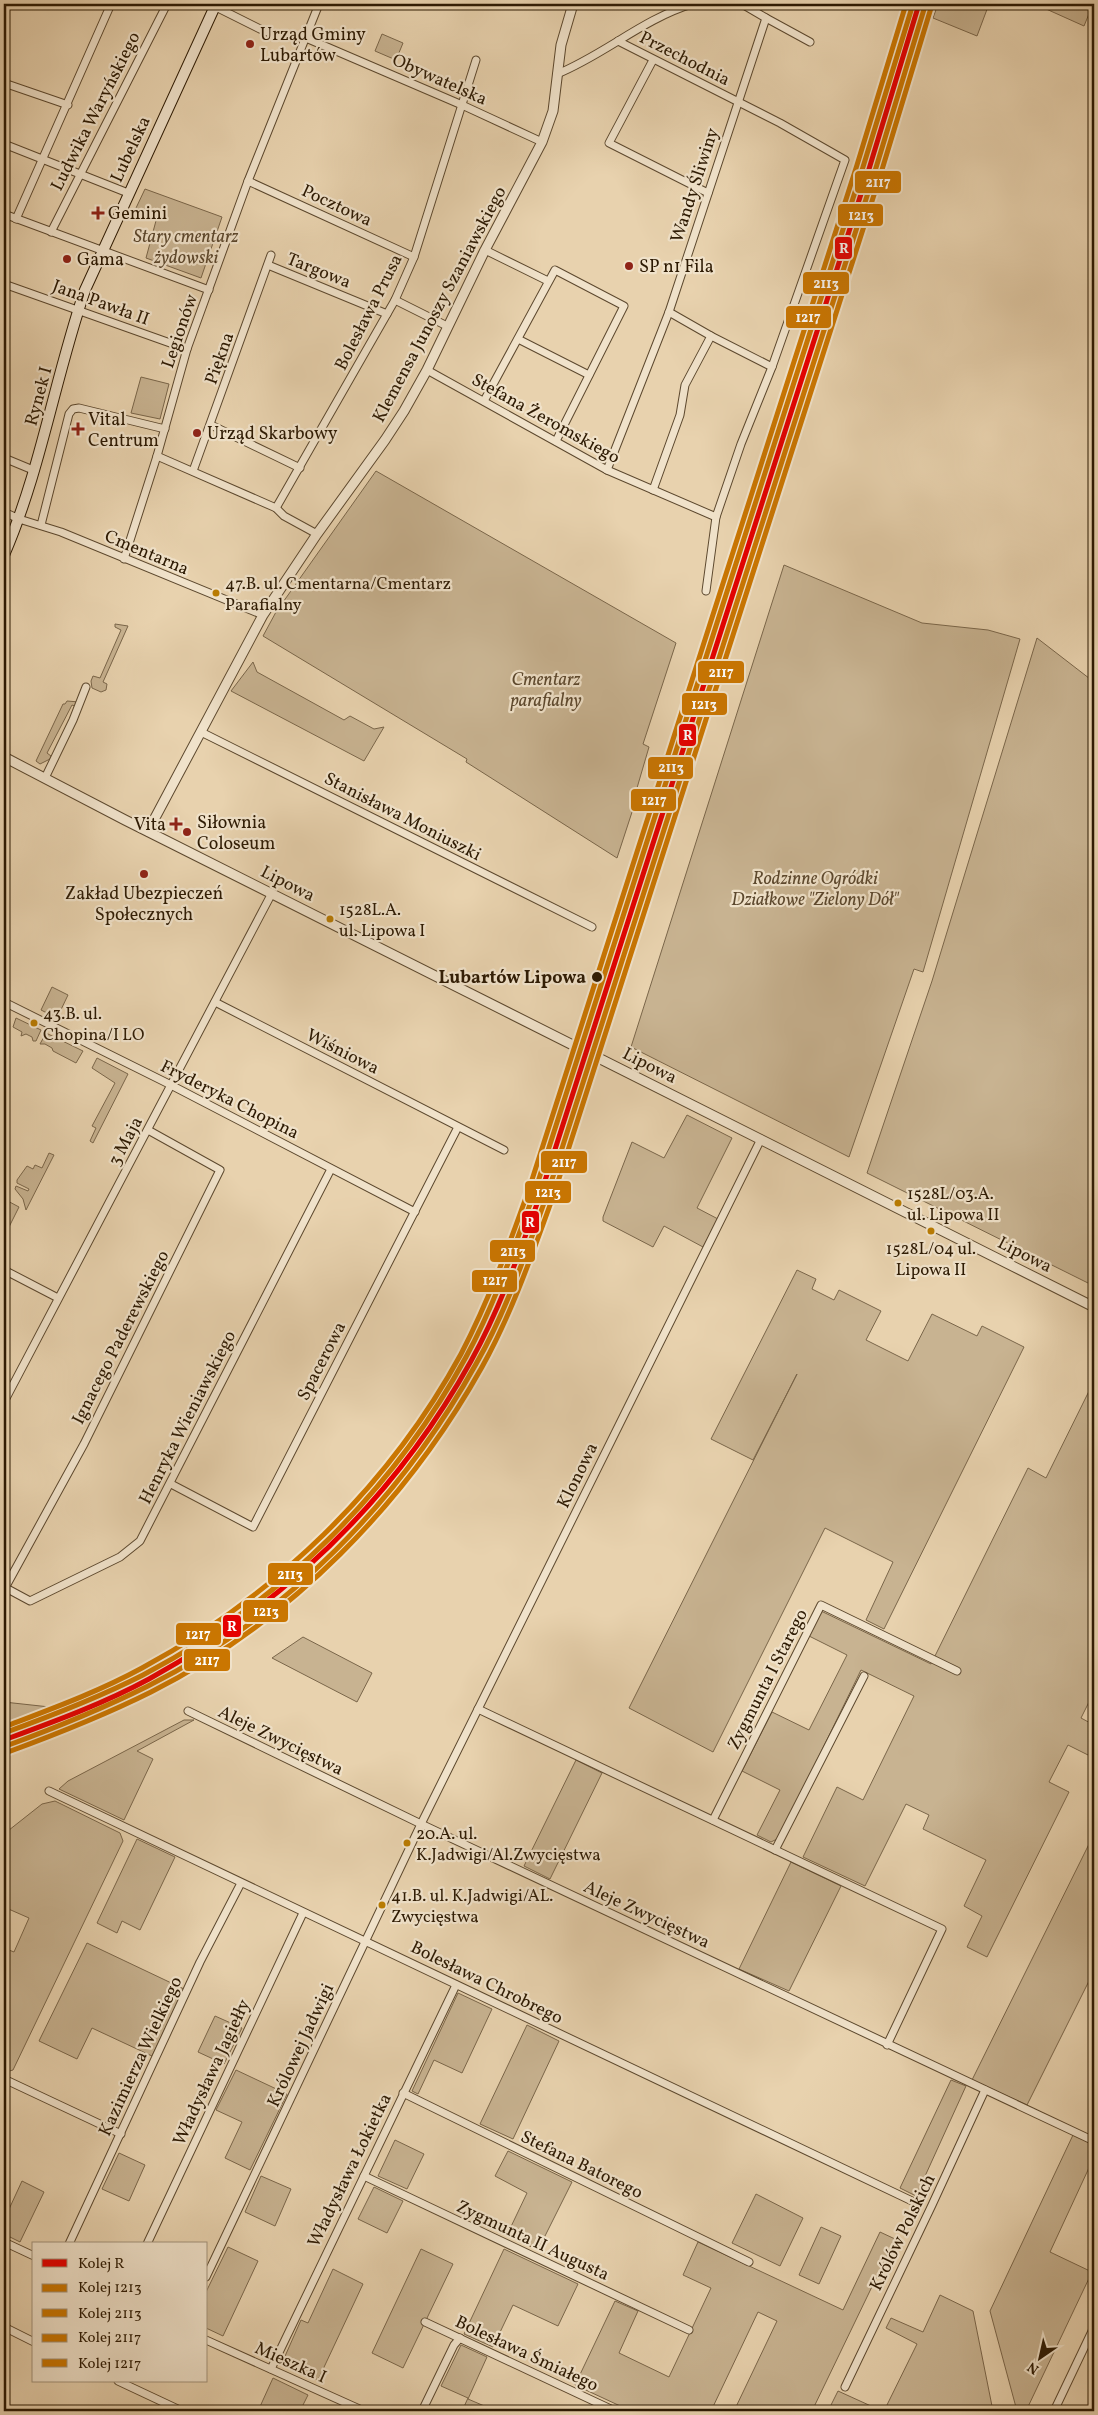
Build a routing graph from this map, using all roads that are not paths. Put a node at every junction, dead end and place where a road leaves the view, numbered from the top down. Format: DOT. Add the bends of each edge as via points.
graph roads {
  1 [pos="111,4"];
  2 [pos="167,4"];
  3 [pos="319,4"];
  4 [pos="573,4"];
  5 [pos="692,4"];
  6 [pos="742,4"];
  7 [pos="215,5"];
  8 [pos="678,6"];
  9 [pos="766,18"];
  10 [pos="306,38"];
  11 [pos="618,41"];
  12 [pos="810,42"];
  13 [pos="476,60"];
  14 [pos="653,60"];
  15 [pos="557,74"];
  16 [pos="4,83"];
  17 [pos="737,103"];
  18 [pos="68,105"];
  19 [pos="462,105"];
  20 [pos="542,142"];
  21 [pos="4,144"];
  22 [pos="43,158"];
  23 [pos="79,174"];
  24 [pos="248,181"];
  25 [pos="128,193"];
  26 [pos="708,193"];
  27 [pos="4,214"];
  28 [pos="16,219"];
  29 [pos="51,232"];
  30 [pos="485,250"];
  31 [pos="102,252"];
  32 [pos="271,255"];
  33 [pos="414,257"];
  34 [pos="268,265"];
  35 [pos="548,280"];
  36 [pos="4,284"];
  37 [pos="209,290"];
  38 [pos="395,300"];
  39 [pos="78,310"];
  40 [pos="669,312"];
  41 [pos="387,314"];
  42 [pos="447,326"];
  43 [pos="711,336"];
  44 [pos="518,339"];
  45 [pos="187,349"];
  46 [pos="772,367"];
  47 [pos="427,370"];
  48 [pos="588,375"];
  49 [pos="484,401"];
  50 [pos="211,425"];
  51 [pos="165,429"];
  52 [pos="556,441"];
  53 [pos="157,456"];
  54 [pos="4,458"];
  55 [pos="300,468"];
  56 [pos="33,470"];
  57 [pos="606,470"];
  58 [pos="193,471"];
  59 [pos="653,490"];
  60 [pos="276,508"];
  61 [pos="4,512"];
  62 [pos="716,517"];
  63 [pos="19,519"];
  64 [pos="41,525"];
  65 [pos="317,534"];
  66 [pos="4,555"];
  67 [pos="124,559"];
  68 [pos="706,591"];
  69 [pos="262,615"];
  70 [pos="86,687"];
  71 [pos="201,732"];
  72 [pos="4,756"];
  73 [pos="45,778"];
  74 [pos="148,831"];
  75 [pos="272,893"];
  76 [pos="592,927"];
  77 [pos="4,1002"];
  78 [pos="215,1002"];
  79 [pos="172,1086"];
  80 [pos="458,1127"];
  81 [pos="148,1130"];
  82 [pos="761,1139"];
  83 [pos="504,1150"];
  84 [pos="331,1169"];
  85 [pos="415,1212"];
  86 [pos="4,1270"];
  87 [pos="58,1298"];
  88 [pos="1094,1307"];
  89 [pos="4,1402"];
  90 [pos="171,1484"];
  91 [pos="4,1588"];
  92 [pos="957,1671"];
  93 [pos="864,1676"];
  94 [pos="478,1709"];
  95 [pos="188,1712"];
  96 [pos="49,1791"];
  97 [pos="713,1820"];
  98 [pos="421,1824"];
  99 [pos="775,1850"];
  100 [pos="241,1883"];
  101 [pos="302,1913"];
  102 [pos="366,1941"];
  103 [pos="456,1985"];
  104 [pos="887,2045"];
  105 [pos="4,2080"];
  106 [pos="985,2090"];
  107 [pos="403,2093"];
  108 [pos="121,2134"];
  109 [pos="1094,2141"];
  110 [pos="364,2176"];
  111 [pos="912,2202"];
  112 [pos="4,2242"];
  113 [pos="69,2242"];
  114 [pos="148,2242"];
  115 [pos="32,2255"];
  116 [pos="749,2262"];
  117 [pos="208,2273"];
  118 [pos="425,2322"];
  119 [pos="4,2327"];
  120 [pos="1094,2327"];
  121 [pos="689,2330"];
  122 [pos="460,2338"];
  123 [pos="32,2341"];
  124 [pos="208,2341"];
  125 [pos="271,2369"];
  126 [pos="120,2382"];
  127 [pos="844,2386"];
  128 [pos="182,2411"];
  129 [pos="364,2411"];
  130 [pos="422,2411"];
  131 [pos="615,2411"];
  132 [pos="1054,2411"];
  1 -- 18 [label="street"];
  2 -- 23 [label="street, Ludwika Waryńskiego"];
  3 -- 10 [label="street, Legionów"];
  4 -- 15 [label="street, Klemensa Junoszy Szaniawskiego" via="560,45"];
  5 -- 8 [label="street"];
  6 -- 9 [label="street"];
  7 -- 10 [label="street, Obywatelska" via="260,29"];
  7 -- 25 [label="main road, Lubelska"];
  8 -- 11 [label="street"];
  9 -- 12 [label="street"];
  9 -- 17 [label="street, Wandy Śliwiny"];
  10 -- 19 [label="street, Obywatelska"];
  10 -- 24 [label="street, Legionów"];
  11 -- 14 [label="street, Przechodnia"];
  11 -- 15 [label="street"];
  13 -- 19 [label="street, Bolesława Prusa"];
  14 -- 17 [label="street, Przechodnia"];
  14 -- 26 [label="street" via="609,142"];
  15 -- 20 [label="street, Klemensa Junoszy Szaniawskiego" via="553,111"];
  16 -- 18 [label="street"];
  17 -- 26 [label="street, Wandy Śliwiny"];
  17 -- 46 [label="street, Przechodnia" via="845,160"];
  18 -- 22 [label="street"];
  19 -- 20 [label="street, Obywatelska"];
  19 -- 33 [label="street, Bolesława Prusa"];
  20 -- 30 [label="street, Klemensa Junoszy Szaniawskiego"];
  21 -- 22 [label="street"];
  22 -- 23 [label="street"];
  22 -- 28 [label="street"];
  23 -- 25 [label="street"];
  23 -- 29 [label="street, Ludwika Waryńskiego"];
  24 -- 33 [label="street, Pocztowa"];
  24 -- 37 [label="street, Legionów"];
  25 -- 31 [label="main road, Lubelska"];
  26 -- 40 [label="street, Wandy Śliwiny"];
  27 -- 28 [label="street"];
  28 -- 29 [label="street"];
  29 -- 31 [label="street"];
  30 -- 35 [label="street"];
  30 -- 42 [label="street, Klemensa Junoszy Szaniawskiego"];
  31 -- 37 [label="street"];
  31 -- 39 [label="main road, Lubelska"];
  32 -- 34 [label="street, Piękna"];
  33 -- 38 [label="street, Bolesława Prusa"];
  34 -- 41 [label="street, Targowa"];
  34 -- 50 [label="street, Piękna"];
  35 -- 44 [label="street"];
  35 -- 48 [label="street" via="558,270 624,306"];
  36 -- 39 [label="street, Jana Pawła II"];
  37 -- 45 [label="street, Legionów"];
  38 -- 41 [label="street, Bolesława Prusa"];
  38 -- 42 [label="street"];
  39 -- 45 [label="street, Jana Pawła II"];
  39 -- 56 [label="main road, Rynek I"];
  40 -- 43 [label="street"];
  40 -- 57 [label="street, Wandy Śliwiny"];
  41 -- 55 [label="street, Bolesława Prusa"];
  42 -- 47 [label="street, Klemensa Junoszy Szaniawskiego"];
  43 -- 46 [label="street"];
  43 -- 59 [label="street" via="685,385 680,415"];
  44 -- 48 [label="street"];
  44 -- 49 [label="street"];
  45 -- 51 [label="street, Legionów"];
  46 -- 62 [label="street"];
  47 -- 49 [label="street, Stefana Żeromskiego"];
  47 -- 65 [label="street, Klemensa Junoszy Szaniawskiego" via="400,418"];
  48 -- 52 [label="street"];
  49 -- 52 [label="street, Stefana Żeromskiego"];
  50 -- 55 [label="street"];
  50 -- 58 [label="street, Piękna"];
  51 -- 53 [label="street, Legionów"];
  51 -- 64 [label="street" via="72,409"];
  52 -- 57 [label="street, Stefana Żeromskiego"];
  53 -- 58 [label="street"];
  53 -- 67 [label="street, Legionów"];
  54 -- 56 [label="street"];
  55 -- 60 [label="street, Bolesława Prusa"];
  56 -- 63 [label="main road, Rynek I"];
  57 -- 59 [label="street, Stefana Żeromskiego"];
  58 -- 60 [label="street"];
  59 -- 62 [label="street, Stefana Żeromskiego"];
  60 -- 65 [label="street"];
  61 -- 63 [label="street, Cmentarna"];
  62 -- 68 [label="street"];
  63 -- 64 [label="street, Cmentarna"];
  63 -- 66 [label="main road, Rynek I"];
  64 -- 67 [label="street, Cmentarna"];
  65 -- 69 [label="street, Klemensa Junoszy Szaniawskiego"];
  67 -- 69 [label="street, Cmentarna"];
  69 -- 71 [label="street, Klemensa Junoszy Szaniawskiego"];
  70 -- 73 [label="street" via="74,720"];
  71 -- 74 [label="street, Klemensa Junoszy Szaniawskiego"];
  71 -- 76 [label="street, Stanisława Moniuszki"];
  72 -- 73 [label="street, Lipowa"];
  73 -- 74 [label="street, Lipowa"];
  74 -- 75 [label="street, Lipowa"];
  75 -- 78 [label="street, 3 Maja"];
  75 -- 82 [label="street, Lipowa"];
  77 -- 79 [label="street, Fryderyka Chopina"];
  78 -- 79 [label="street, 3 Maja"];
  78 -- 80 [label="street, Wiśniowa"];
  79 -- 81 [label="street, 3 Maja"];
  79 -- 84 [label="street, Fryderyka Chopina"];
  80 -- 83 [label="street, Wiśniowa"];
  80 -- 85 [label="street, Spacerowa"];
  81 -- 87 [label="street, 3 Maja"];
  81 -- 91 [label="street, Ignacego Paderewskiego" via="220,1170 84,1444"];
  82 -- 88 [label="street, Lipowa"];
  82 -- 94 [label="street, Klonowa"];
  84 -- 85 [label="street, Fryderyka Chopina"];
  84 -- 90 [label="street, Henryka Wieniawskiego"];
  85 -- 90 [label="street, Spacerowa" via="253,1527"];
  86 -- 87 [label="street"];
  87 -- 89 [label="street, 3 Maja"];
  90 -- 91 [label="street, Henryka Wieniawskiego" via="140,1541 120,1557 30,1601"];
  92 -- 97 [label="street, Zygmunta I Starego" via="821,1605"];
  93 -- 99 [label="street"];
  94 -- 97 [label="street"];
  94 -- 98 [label="street, Klonowa"];
  95 -- 98 [label="street, Aleje Zwycięstwa"];
  96 -- 100 [label="street, Bolesława Chrobrego"];
  97 -- 99 [label="street"];
  98 -- 102 [label="street, Królowej Jadwigi"];
  98 -- 104 [label="street, Aleje Zwycięstwa"];
  99 -- 104 [label="street" via="942,1929"];
  100 -- 101 [label="street, Bolesława Chrobrego"];
  100 -- 108 [label="street, Kazimierza Wielkiego" via="200,1962"];
  101 -- 102 [label="street, Bolesława Chrobrego"];
  101 -- 114 [label="street, Władysława Jagiełły"];
  102 -- 103 [label="street, Bolesława Chrobrego"];
  102 -- 117 [label="street, Królowej Jadwigi"];
  103 -- 107 [label="street, Władysława Łokietka"];
  103 -- 111 [label="street, Bolesława Chrobrego"];
  104 -- 106 [label="street, Aleje Zwycięstwa"];
  105 -- 108 [label="street"];
  106 -- 109 [label="street, Aleje Zwycięstwa"];
  106 -- 127 [label="street, Królów Polskich"];
  107 -- 110 [label="street, Władysława Łokietka"];
  107 -- 116 [label="street, Stefana Batorego"];
  108 -- 113 [label="street, Kazimierza Wielkiego"];
  110 -- 121 [label="street, Zygmunta II Augusta"];
  110 -- 125 [label="street, Władysława Łokietka"];
  112 -- 115 [label="street"];
  118 -- 122 [label="street, Bolesława Śmiałego"];
  119 -- 123 [label="street"];
  120 -- 132 [label="street"];
  122 -- 130 [label="street"];
  122 -- 131 [label="street, Bolesława Śmiałego"];
  124 -- 125 [label="street, Mieszka I"];
  125 -- 129 [label="street, Mieszka I"];
  126 -- 128 [label="street"];
}
